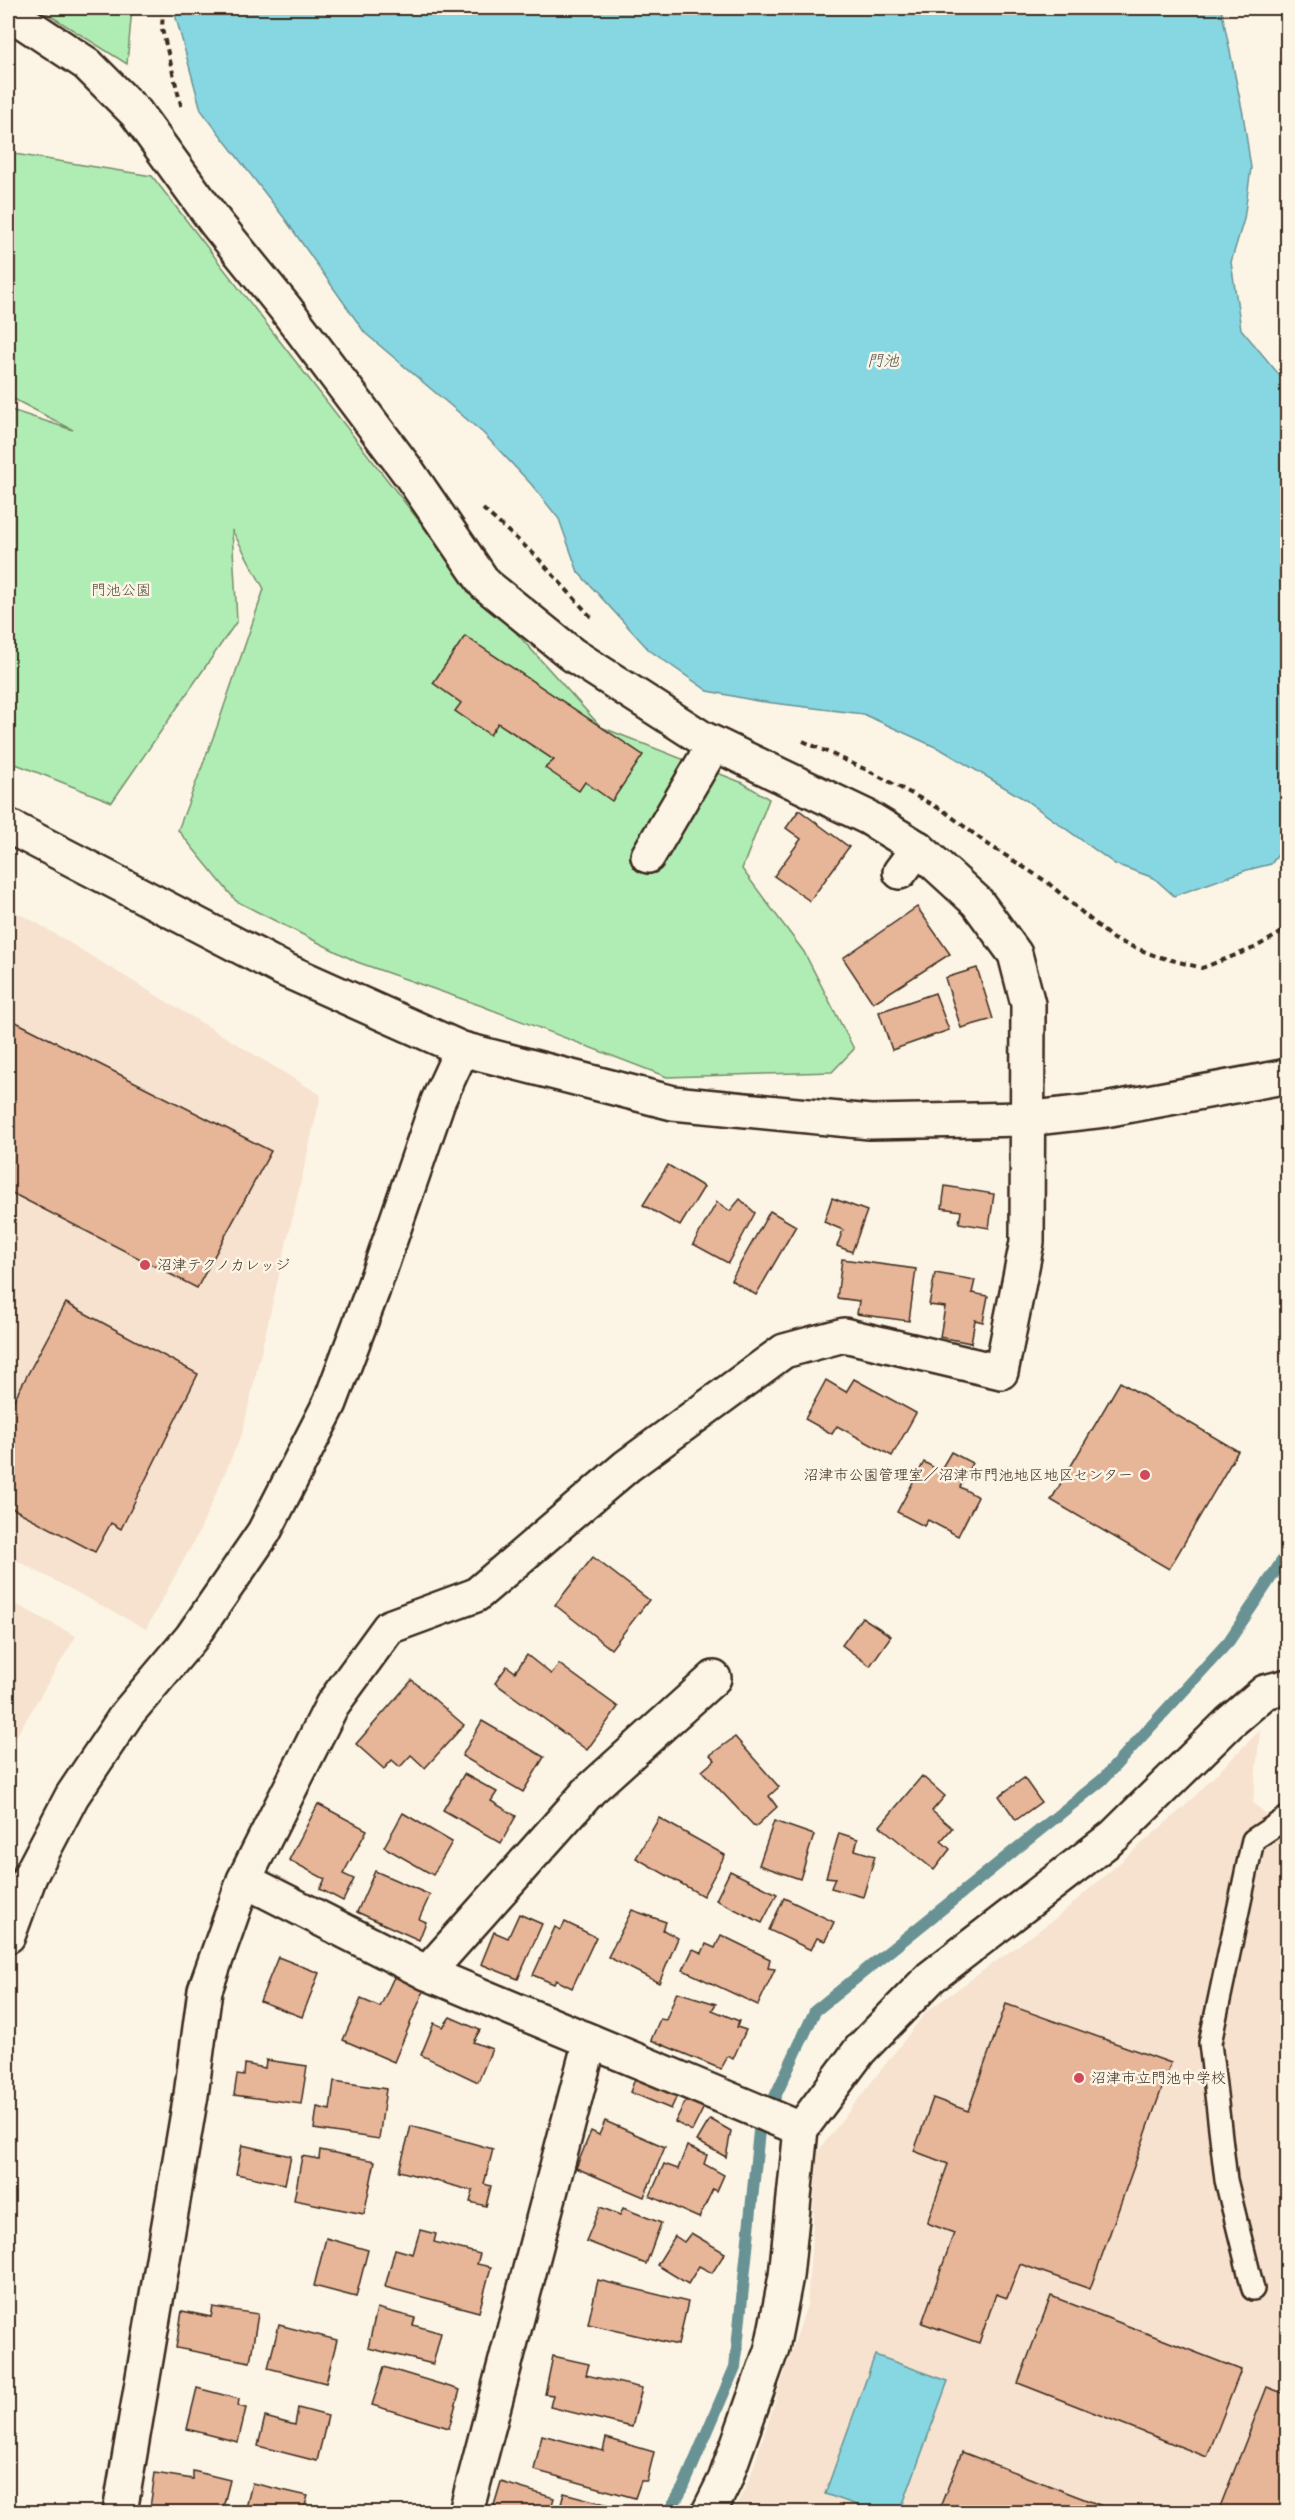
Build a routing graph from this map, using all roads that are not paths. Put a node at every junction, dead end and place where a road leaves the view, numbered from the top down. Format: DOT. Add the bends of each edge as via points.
graph roads {
  1 [pos="8,12"];
  2 [pos="714,744"];
  3 [pos="8,826"];
  4 [pos="648,856"];
  5 [pos="462,1049"];
  6 [pos="1287,1076"];
  7 [pos="1026,1119"];
  8 [pos="714,1678"];
  9 [pos="1287,1686"];
  10 [pos="1287,1817"];
  11 [pos="244,1880"];
  12 [pos="8,1936"];
  13 [pos="427,1973"];
  14 [pos="590,2041"];
  15 [pos="801,2129"];
  16 [pos="1253,2289"];
  17 [pos="120,2512"];
  18 [pos="466,2512"];
  19 [pos="709,2512"];
  1 -- 2 [label="street" via="87,64 136,113 409,473 485,584 573,655"];
  2 -- 4 [label="street"];
  2 -- 7 [label="street" via="867,817 909,860 976,902 1015,954 1028,1004"];
  3 -- 5 [label="street" via="283,969"];
  5 -- 7 [label="street" via="674,1103 870,1122"];
  5 -- 12 [label="street" via="438,1101 330,1403 270,1522 191,1638 127,1714 72,1796 30,1876"];
  6 -- 7 [label="street" via="1105,1110"];
  7 -- 11 [label="street" via="1028,1242 1001,1372 844,1335 784,1351 627,1466 476,1595 388,1627 332,1705"];
  8 -- 13 [label="street" via="590,1790"];
  9 -- 15 [label="street" via="1265,1692 1114,1836 931,1977 860,2050"];
  10 -- 16 [label="lane" via="1253,1840 1210,2043 1226,2180"];
  11 -- 13 [label="street"];
  11 -- 17 [label="street" via="205,1990 191,2095"];
  13 -- 14 [label="street"];
  14 -- 15 [label="street"];
  14 -- 18 [label="street"];
  15 -- 19 [label="street" via="786,2276 772,2348 725,2480"];
}
